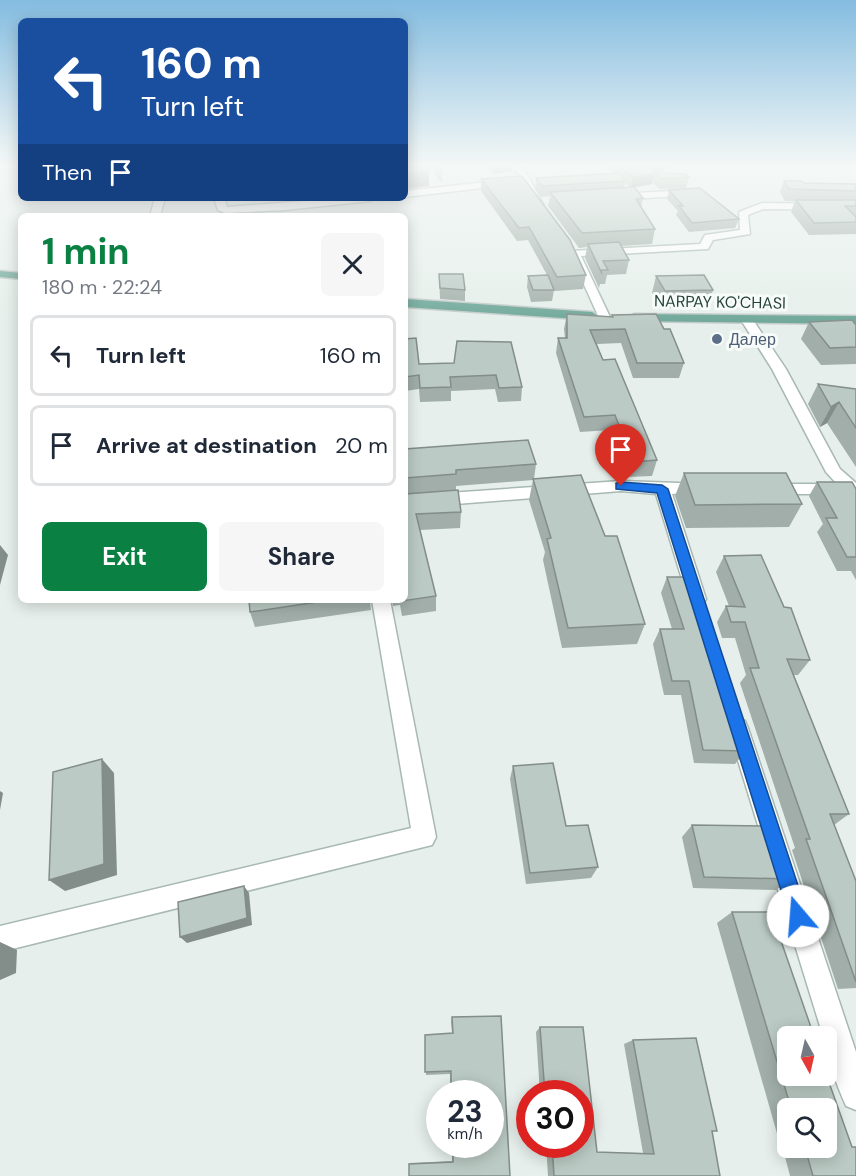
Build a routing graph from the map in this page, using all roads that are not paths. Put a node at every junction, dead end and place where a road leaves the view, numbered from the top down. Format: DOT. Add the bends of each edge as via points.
graph roads {
  1 [pos="744,221"];
  2 [pos="0,274"];
  3 [pos="18,276"];
  4 [pos="408,303"];
  5 [pos="604,317"];
  6 [pos="747,320"];
  7 [pos="856,320"];
  8 [pos="718,488"];
  9 [pos="662,489"];
  10 [pos="752,489"];
  11 [pos="855,490"];
  12 [pos="408,502"];
  13 [pos="382,603"];
  14 [pos="705,624"];
  15 [pos="730,703"];
  16 [pos="0,939"];
  17 [pos="856,1096"];
  1 -- 5 [label="street" via="746,232 709,237 704,247 572,248"];
  2 -- 3 [label="main road"];
  4 -- 5 [label="main road, NARPAY KO'CHASI"];
  5 -- 6 [label="main road, NARPAY KO'CHASI"];
  6 -- 7 [label="main road, NARPAY KO'CHASI"];
  6 -- 11 [label="street" via="779,369 834,472"];
  8 -- 9 [label="street"];
  9 -- 12 [label="street" via="621,486"];
  9 -- 14 [label="street"];
  10 -- 11 [label="street"];
  13 -- 16 [label="street" via="423,837"];
  15 -- 17 [label="street"];
}
